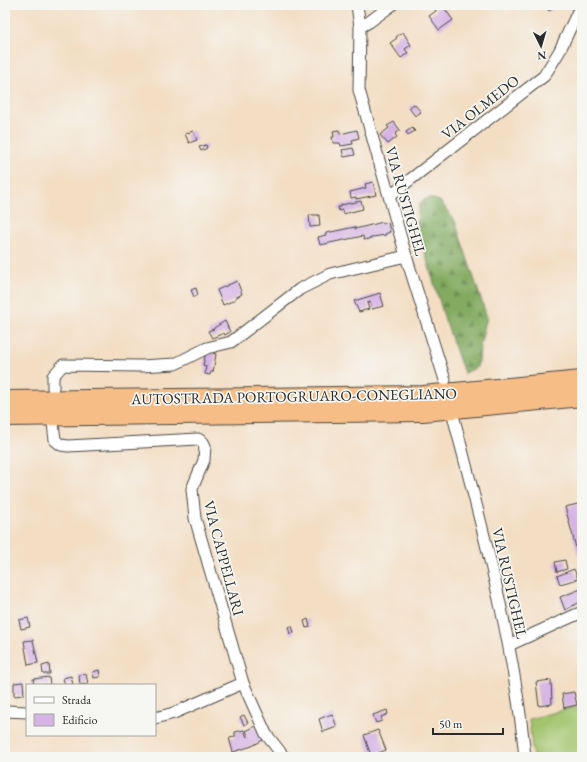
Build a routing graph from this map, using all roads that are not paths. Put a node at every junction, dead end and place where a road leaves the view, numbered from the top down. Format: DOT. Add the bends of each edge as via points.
graph roads {
  1 [pos="357,5"];
  2 [pos="392,5"];
  3 [pos="581,5"];
  4 [pos="360,27"];
  5 [pos="389,196"];
  6 [pos="406,256"];
  7 [pos="445,380"];
  8 [pos="582,381"];
  9 [pos="53,388"];
  10 [pos="582,396"];
  11 [pos="5,401"];
  12 [pos="5,416"];
  13 [pos="454,419"];
  14 [pos="53,423"];
  15 [pos="582,612"];
  16 [pos="509,645"];
  17 [pos="243,683"];
  18 [pos="5,711"];
  19 [pos="26,712"];
  20 [pos="156,718"];
  21 [pos="284,757"];
  22 [pos="525,757"];
  1 -- 4 [label="street, VIA RUSTIGHEL"];
  2 -- 4 [label="street"];
  3 -- 5 [label="street, VIA OLMEDO" via="559,52 544,76"];
  4 -- 5 [label="street, VIA RUSTIGHEL" via="359,90"];
  5 -- 6 [label="street, VIA RUSTIGHEL"];
  6 -- 7 [label="street, VIA RUSTIGHEL"];
  6 -- 9 [label="street" via="330,274 300,289 231,342 207,348 175,364 63,365 53,376"];
  8 -- 11 [label="highway, AUTOSTRADA PORTOGRUARO-CONEGLIANO" via="423,396"];
  10 -- 12 [label="highway, AUTOSTRADA PORTOGRUARO-CONEGLIANO" via="423,411"];
  13 -- 16 [label="street, VIA RUSTIGHEL" via="493,570"];
  14 -- 17 [label="street, VIA CAPPELLARI" via="55,440 61,445 198,440 206,446 204,460 192,489 195,518"];
  15 -- 16 [label="street"];
  16 -- 22 [label="street, VIA RUSTIGHEL"];
  17 -- 20 [label="street" via="174,713"];
  17 -- 21 [label="street, VIA CAPPELLARI" via="266,734"];
  18 -- 19 [label="street"];
}
